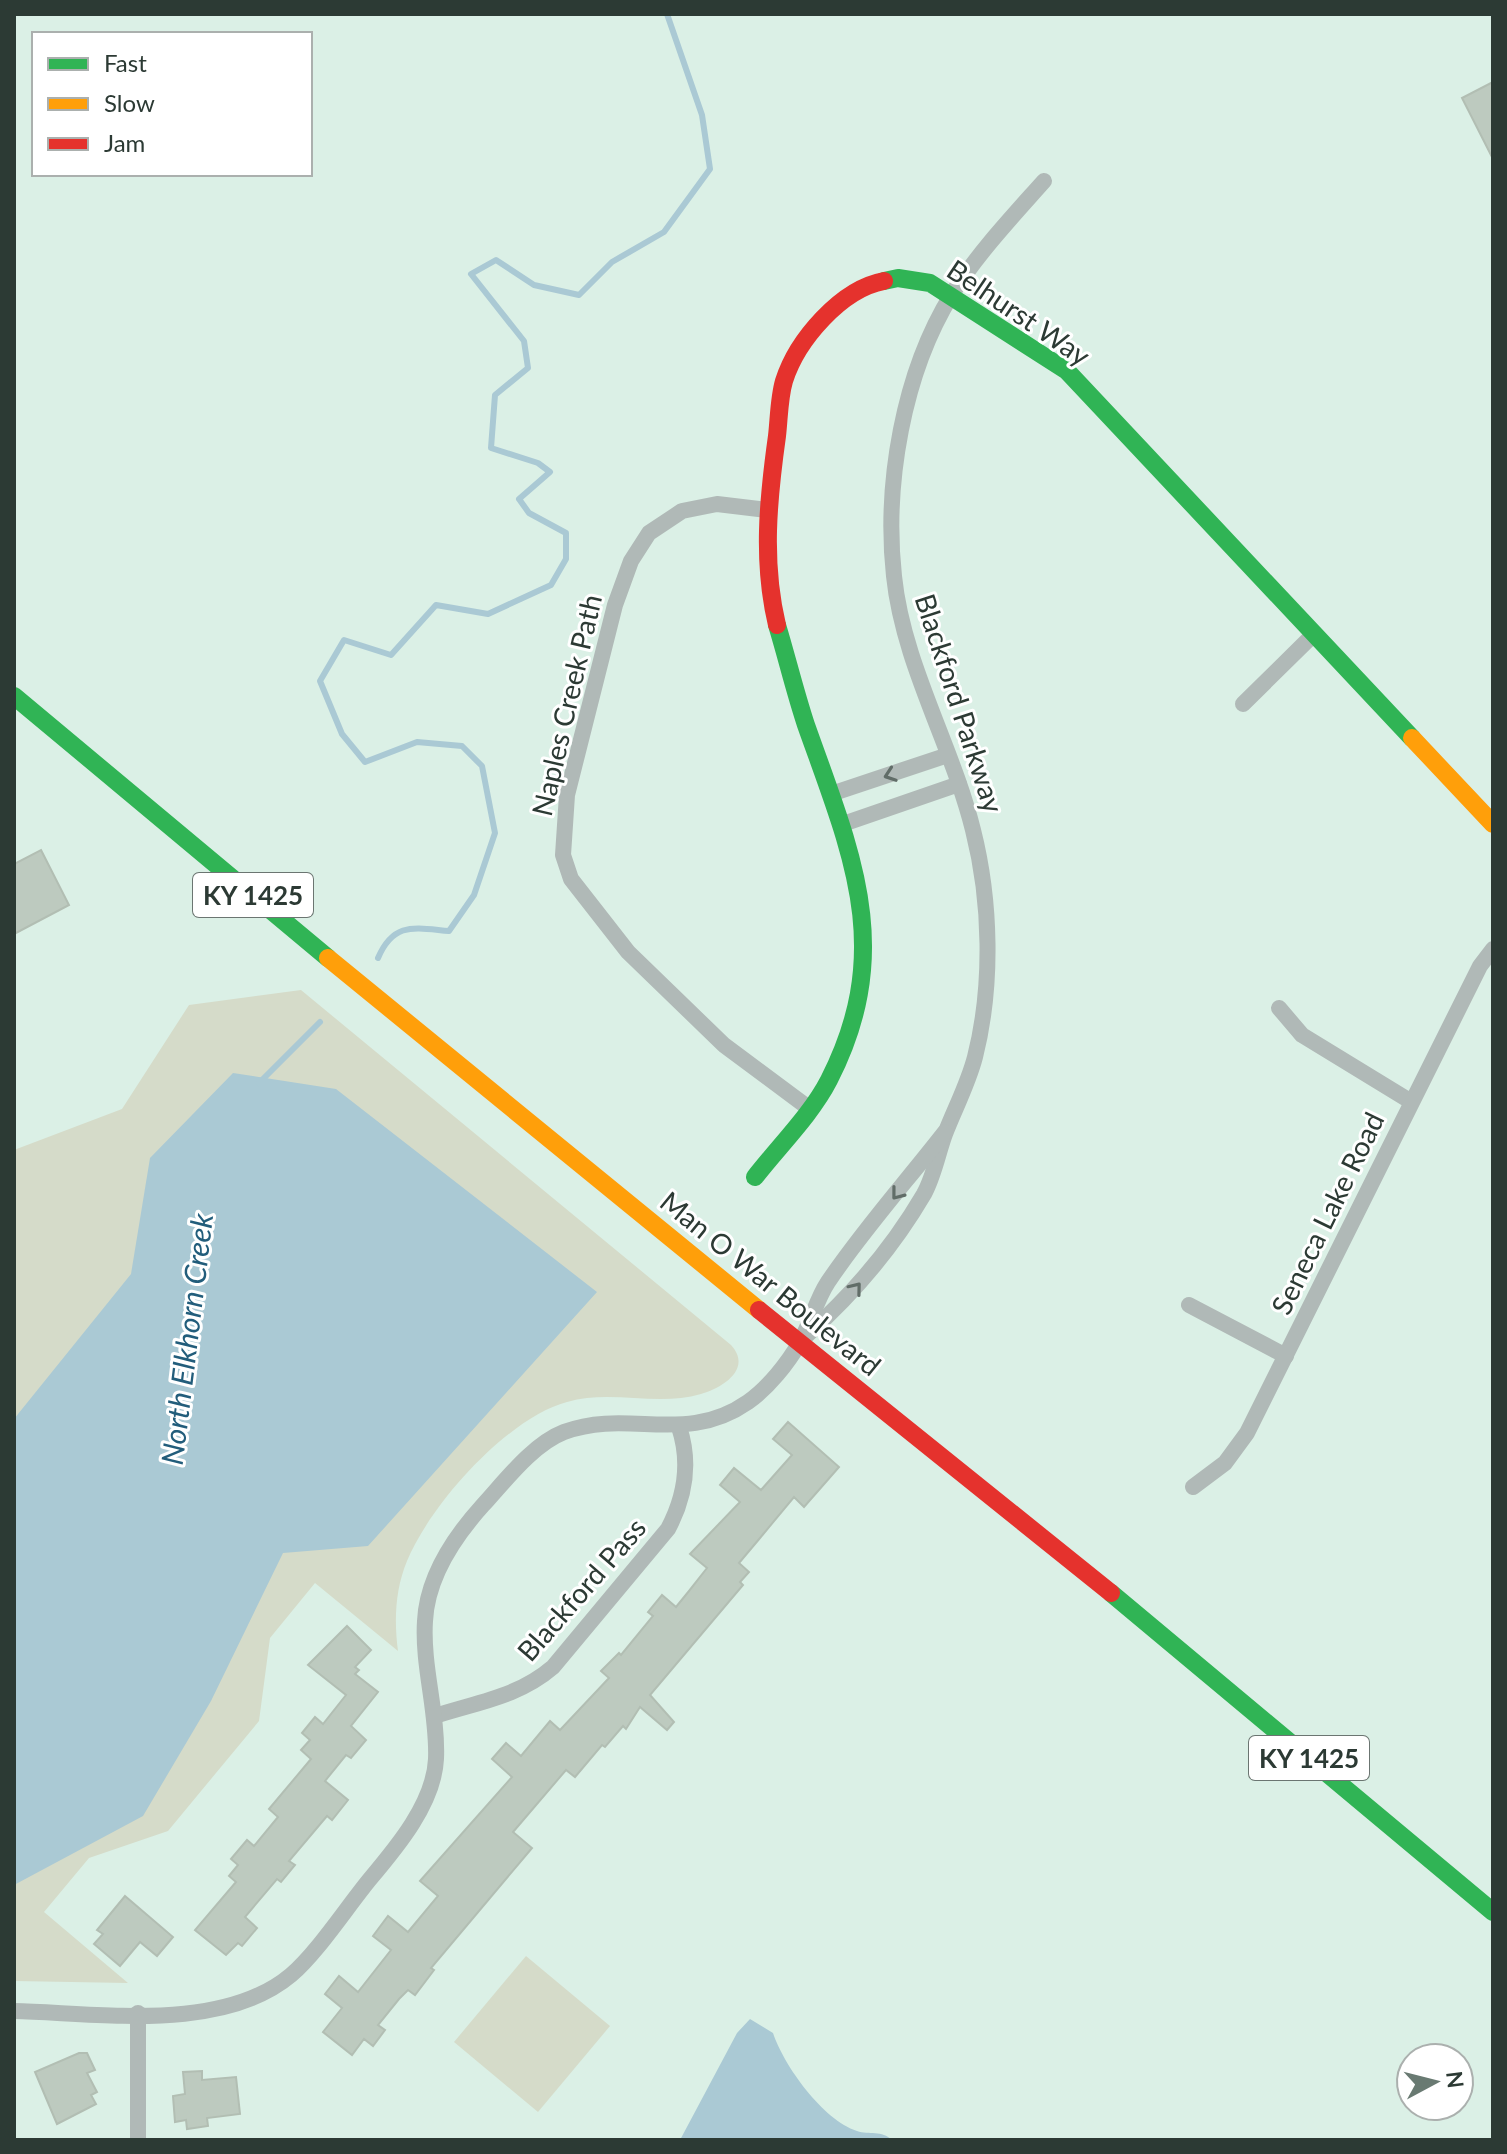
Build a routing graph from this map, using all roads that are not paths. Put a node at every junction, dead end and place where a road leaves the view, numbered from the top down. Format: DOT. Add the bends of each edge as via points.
graph roads {
  1 [pos="1044,181"];
  2 [pos="952,294"];
  3 [pos="767,510"];
  4 [pos="1314,634"];
  5 [pos="14,696"];
  6 [pos="1243,704"];
  7 [pos="948,755"];
  8 [pos="959,784"];
  9 [pos="831,794"];
  10 [pos="843,824"];
  11 [pos="1493,824"];
  12 [pos="1493,949"];
  13 [pos="1279,1008"];
  14 [pos="1410,1101"];
  15 [pos="810,1109"];
  16 [pos="945,1132"];
  17 [pos="755,1177"];
  18 [pos="1189,1305"];
  19 [pos="800,1342"];
  20 [pos="1286,1356"];
  21 [pos="679,1427"];
  22 [pos="1193,1487"];
  23 [pos="435,1716"];
  24 [pos="1493,1912"];
  25 [pos="14,2011"];
  26 [pos="138,2013"];
  27 [pos="138,2140"];
  1 -- 2 [label="street, Blackford Parkway"];
  2 -- 3 [label="main road, Belhurst Way" via="930,283 898,278 871,283 842,301 816,328 784,382"];
  2 -- 4 [label="main road, Belhurst Way" via="1067,371"];
  2 -- 7 [label="street, Blackford Parkway" via="933,329 903,429 892,527 894,577 906,636"];
  3 -- 9 [label="main road, Belhurst Way" via="776,621"];
  3 -- 15 [label="street, Naples Creek Path" via="717,504 682,511 649,533 631,561 567,795 563,855 571,879 628,952 724,1045"];
  4 -- 6 [label="street"];
  4 -- 11 [label="main road, Belhurst Way"];
  5 -- 19 [label="main road, Man O War Boulevard / KY 1425"];
  7 -- 8 [label="street, Blackford Parkway"];
  7 -- 9 [label="street, one-way"];
  8 -- 10 [label="street"];
  8 -- 16 [label="street, Blackford Parkway" via="984,889 987,972 975,1055"];
  9 -- 10 [label="main road, Belhurst Way"];
  10 -- 15 [label="main road, Belhurst Way" via="860,897 863,967 849,1037"];
  12 -- 14 [label="street, Seneca Lake Road"];
  13 -- 14 [label="street" via="1302,1035"];
  14 -- 20 [label="street, Seneca Lake Road"];
  15 -- 17 [label="main road, Belhurst Way"];
  16 -- 19 [label="street, Blackford Parkway, one-way" via="826,1285"];
  19 -- 16 [label="street, Blackford Parkway, one-way" via="846,1300 889,1247 926,1191"];
  18 -- 20 [label="street"];
  19 -- 21 [label="street, Blackford Parkway" via="750,1401 721,1418"];
  19 -- 24 [label="main road, Man O War Boulevard / KY 1425"];
  20 -- 22 [label="street, Seneca Lake Road" via="1247,1433 1225,1463"];
  21 -- 23 [label="street, Blackford Pass" via="682,1504 668,1529 553,1667 531,1686 506,1697"];
  21 -- 23 [label="street, Blackford Parkway" via="609,1422 562,1433 530,1456 480,1508 437,1570 424,1620"];
  23 -- 26 [label="street, Blackford Parkway" via="436,1764 425,1800 387,1859 291,1975 252,1999 200,2014"];
  25 -- 26 [label="street, Blackford Parkway"];
  26 -- 27 [label="street"];
}
